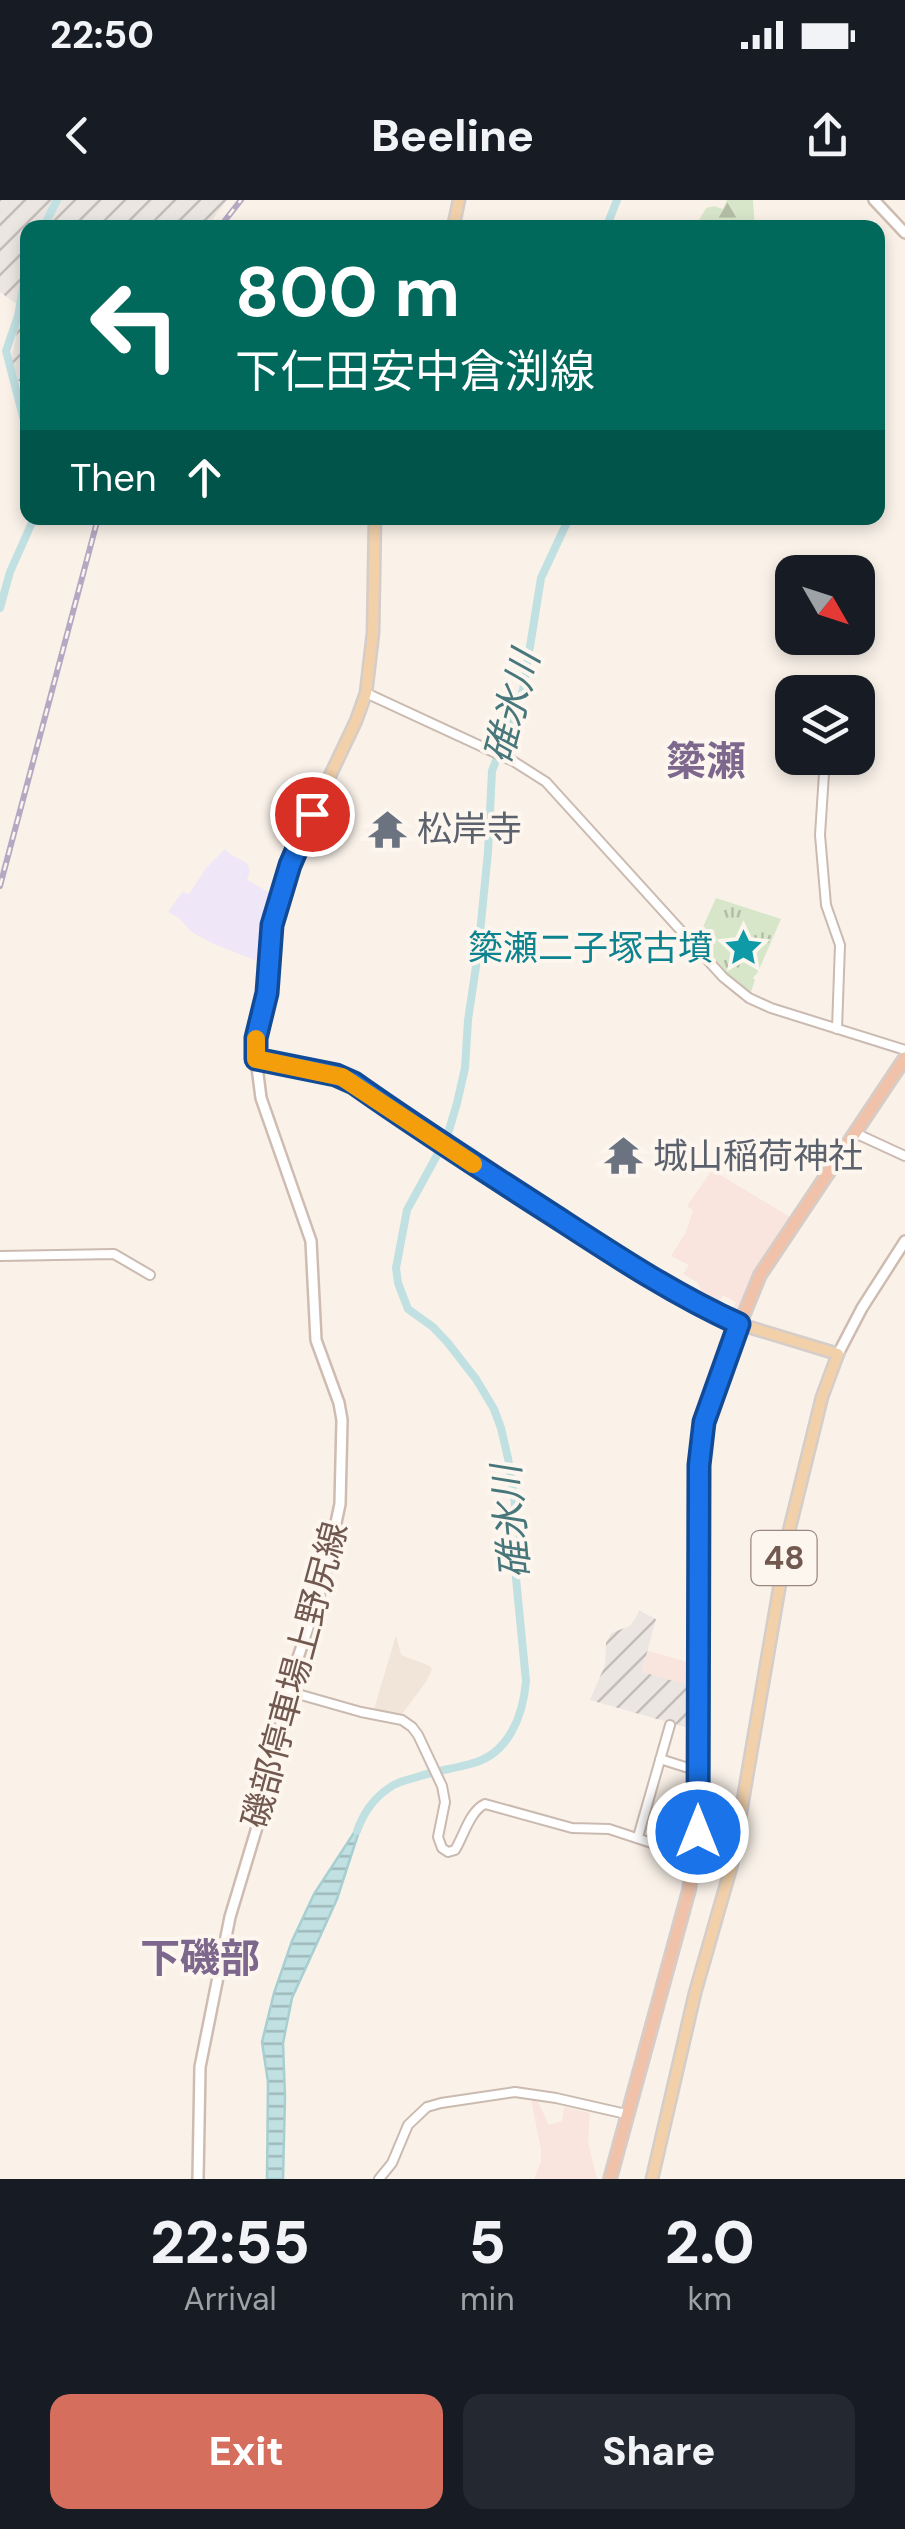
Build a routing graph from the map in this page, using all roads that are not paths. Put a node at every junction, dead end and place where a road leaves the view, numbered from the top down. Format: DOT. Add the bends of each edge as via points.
graph roads {
  1 [pos="874,200"];
  2 [pos="905,233"];
  3 [pos="375,525"];
  4 [pos="366,693"];
  5 [pos="825,775"];
  6 [pos="837,1029"];
  7 [pos="905,1050"];
  8 [pos="905,1058"];
  9 [pos="256,1059"];
  10 [pos="855,1132"];
  11 [pos="905,1156"];
  12 [pos="905,1241"];
  13 [pos="0,1256"];
  14 [pos="150,1275"];
  15 [pos="739,1324"];
  16 [pos="838,1354"];
  17 [pos="287,1691"];
  18 [pos="670,1726"];
  19 [pos="660,1759"];
  20 [pos="698,1771"];
  21 [pos="638,1838"];
  22 [pos="695,1858"];
  23 [pos="731,1869"];
  24 [pos="626,2114"];
  25 [pos="198,2179"];
  26 [pos="379,2179"];
  27 [pos="610,2179"];
  28 [pos="652,2179"];
  1 -- 2 [label="main road"];
  3 -- 4 [label="main road"];
  4 -- 6 [label="street" via="530,770 749,998"];
  4 -- 9 [label="main road" via="284,882 269,940"];
  5 -- 6 [label="street" via="820,835 826,905 840,945"];
  6 -- 7 [label="street"];
  8 -- 10 [label="highway"];
  9 -- 15 [label="main road" via="354,1083 649,1277"];
  9 -- 17 [label="main road, 磯部停車場上野尻線" via="261,1098 309,1234 316,1340 342,1420 338,1522"];
  10 -- 11 [label="street"];
  10 -- 15 [label="highway" via="770,1258"];
  12 -- 16 [label="main road"];
  13 -- 14 [label="street" via="114,1254"];
  15 -- 16 [label="main road"];
  15 -- 20 [label="highway" via="704,1422 699,1465"];
  16 -- 23 [label="main road, 48" via="788,1536"];
  17 -- 21 [label="street" via="402,1720 418,1735 442,1786 438,1837 448,1852 486,1804"];
  17 -- 25 [label="main road, 磯部停車場上野尻線" via="200,2067"];
  18 -- 19 [label="street"];
  19 -- 20 [label="street"];
  19 -- 21 [label="street"];
  20 -- 22 [label="highway"];
  21 -- 22 [label="street"];
  22 -- 23 [label="street"];
  22 -- 24 [label="highway"];
  23 -- 28 [label="main road, 48"];
  24 -- 26 [label="street" via="514,2092 440,2103 408,2125"];
  24 -- 27 [label="highway"];
}
